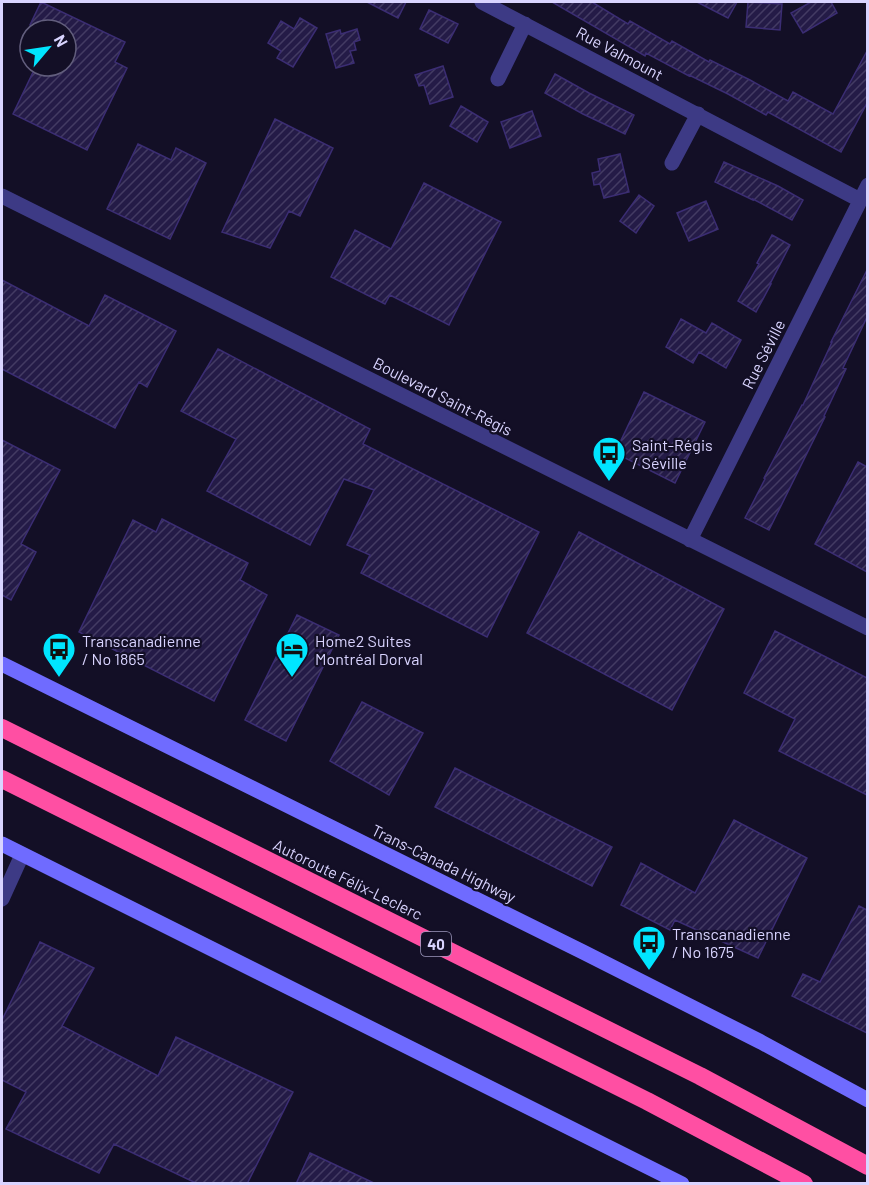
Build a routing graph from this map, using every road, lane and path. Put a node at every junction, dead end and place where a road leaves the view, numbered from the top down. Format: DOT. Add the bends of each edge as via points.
graph roads {
  1 [pos="482,2"];
  2 [pos="525,24"];
  3 [pos="498,79"];
  4 [pos="698,114"];
  5 [pos="672,163"];
  6 [pos="867,185"];
  7 [pos="2,196"];
  8 [pos="860,200"];
  9 [pos="690,540"];
  10 [pos="867,628"];
  11 [pos="2,664"];
  12 [pos="2,728"];
  13 [pos="2,779"];
  14 [pos="2,844"];
  15 [pos="22,855"];
  16 [pos="2,899"];
  17 [pos="867,1100"];
  18 [pos="867,1166"];
  19 [pos="682,1184"];
  20 [pos="804,1184"];
  1 -- 2 [label="street, Rue Valmount"];
  2 -- 3 [label="street"];
  2 -- 4 [label="street, Rue Valmount"];
  4 -- 5 [label="street"];
  4 -- 8 [label="street, Rue Valmount"];
  6 -- 8 [label="street, Rue Séville"];
  7 -- 9 [label="street, Boulevard Saint-Régis"];
  8 -- 9 [label="street, Rue Séville"];
  9 -- 10 [label="street, Boulevard Saint-Régis"];
  11 -- 17 [label="main road, Trans-Canada Highway" via="761,1042"];
  12 -- 18 [label="highway, Autoroute Félix-Leclerc / 40" via="690,1071"];
  13 -- 20 [label="highway" via="647,1101"];
  14 -- 15 [label="main road"];
  15 -- 16 [label="street"];
  15 -- 19 [label="main road"];
}
